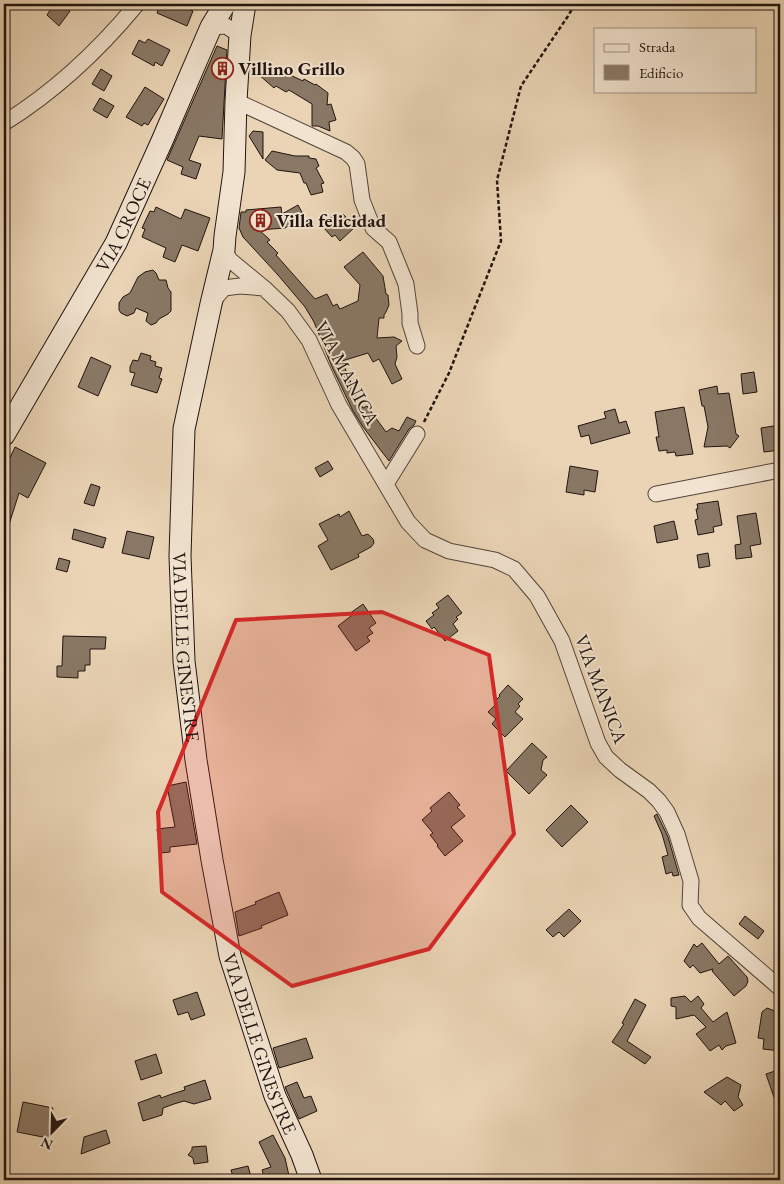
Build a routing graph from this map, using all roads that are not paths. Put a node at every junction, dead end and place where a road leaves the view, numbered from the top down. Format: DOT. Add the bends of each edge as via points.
graph roads {
  1 [pos="136,4"];
  2 [pos="225,4"];
  3 [pos="244,4"];
  4 [pos="211,27"];
  5 [pos="240,35"];
  6 [pos="236,100"];
  7 [pos="4,123"];
  8 [pos="224,250"];
  9 [pos="264,288"];
  10 [pos="211,304"];
  11 [pos="417,346"];
  12 [pos="417,434"];
  13 [pos="4,435"];
  14 [pos="780,470"];
  15 [pos="386,484"];
  16 [pos="656,494"];
  17 [pos="780,988"];
  18 [pos="311,1180"];
  1 -- 7 [label="street" via="73,72"];
  2 -- 4 [label="street, VIA CROCE"];
  3 -- 5 [label="street, VIA DELLE GINESTRE"];
  4 -- 5 [label="street" via="226,26"];
  4 -- 13 [label="street, VIA CROCE" via="116,243"];
  5 -- 6 [label="street, VIA DELLE GINESTRE"];
  6 -- 8 [label="street, VIA DELLE GINESTRE" via="234,172"];
  6 -- 11 [label="street" via="353,158 357,164 362,200 374,228 389,242 406,284 410,323"];
  8 -- 9 [label="street, VIA MANICA" via="230,260"];
  8 -- 10 [label="street, VIA DELLE GINESTRE"];
  9 -- 10 [label="street" via="224,288"];
  9 -- 15 [label="street, VIA MANICA" via="288,311 309,340 339,405"];
  10 -- 18 [label="street, VIA DELLE GINESTRE" via="184,429 180,556 184,660 197,769 230,956 275,1096"];
  12 -- 15 [label="street"];
  14 -- 16 [label="street"];
  15 -- 17 [label="street, VIA MANICA" via="408,522 425,540 449,551 495,560 514,569 537,596 562,640 598,743 606,757 649,791 667,812 691,881 690,905 699,918"];
}
